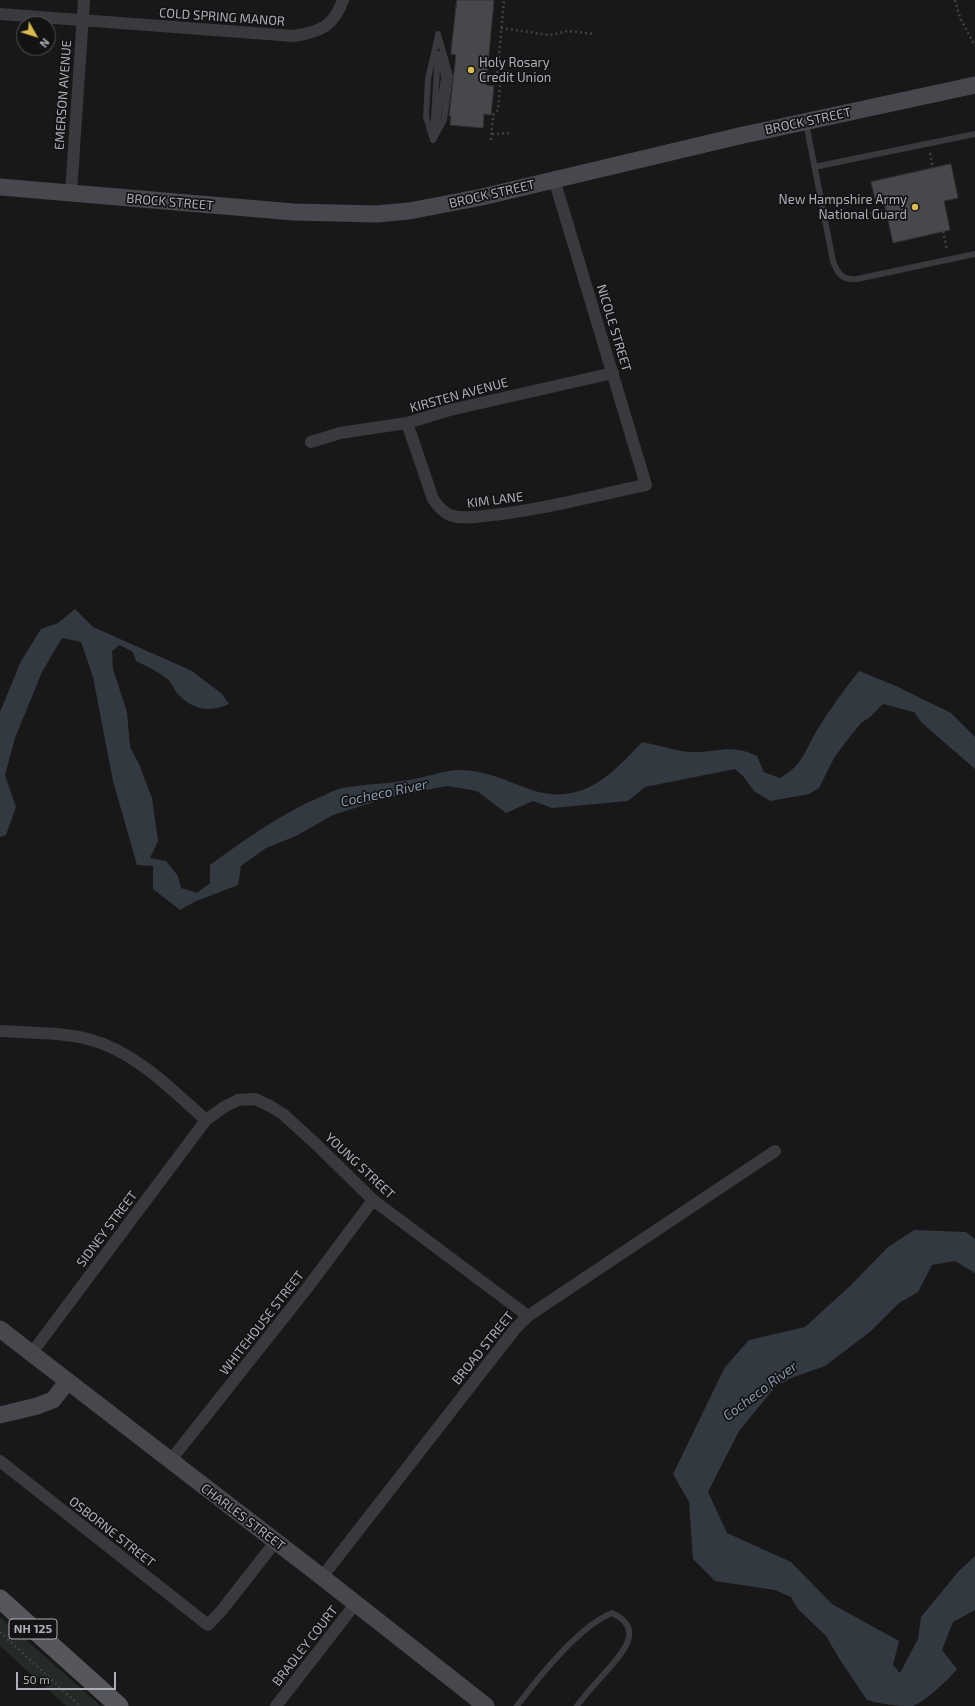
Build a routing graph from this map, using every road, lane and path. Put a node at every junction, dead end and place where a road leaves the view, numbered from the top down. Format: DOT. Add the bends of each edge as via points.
graph roads {
  1 [pos="84,0"];
  2 [pos="343,0"];
  3 [pos="504,0"];
  4 [pos="955,0"];
  5 [pos="0,14"];
  6 [pos="83,21"];
  7 [pos="501,28"];
  8 [pos="594,34"];
  9 [pos="975,46"];
  10 [pos="975,85"];
  11 [pos="806,122"];
  12 [pos="511,133"];
  13 [pos="492,134"];
  14 [pos="975,134"];
  15 [pos="433,140"];
  16 [pos="491,140"];
  17 [pos="929,152"];
  18 [pos="814,168"];
  19 [pos="933,168"];
  20 [pos="554,179"];
  21 [pos="0,187"];
  22 [pos="71,193"];
  23 [pos="885,210"];
  24 [pos="846,219"];
  25 [pos="943,231"];
  26 [pos="947,250"];
  27 [pos="975,254"];
  28 [pos="613,372"];
  29 [pos="407,423"];
  30 [pos="311,442"];
  31 [pos="646,485"];
  32 [pos="0,1031"];
  33 [pos="206,1120"];
  34 [pos="775,1151"];
  35 [pos="373,1200"];
  36 [pos="528,1316"];
  37 [pos="0,1329"];
  38 [pos="31,1354"];
  39 [pos="67,1382"];
  40 [pos="0,1415"];
  41 [pos="0,1461"];
  42 [pos="170,1461"];
  43 [pos="276,1541"];
  44 [pos="322,1577"];
  45 [pos="0,1599"];
  46 [pos="356,1603"];
  47 [pos="0,1632"];
  48 [pos="80,1706"];
  49 [pos="119,1706"];
  50 [pos="276,1706"];
  51 [pos="486,1706"];
  52 [pos="517,1706"];
  53 [pos="577,1706"];
  1 -- 6 [label="street, EMERSON AVENUE"];
  2 -- 6 [label="street, COLD SPRING MANOR" via="339,12 329,24 316,31 294,36"];
  3 -- 7 [label="path"];
  4 -- 9 [label="path" via="960,18"];
  5 -- 6 [label="street, COLD SPRING MANOR"];
  6 -- 22 [label="street, EMERSON AVENUE"];
  7 -- 8 [label="path" via="550,35 568,31"];
  7 -- 13 [label="path" via="497,78 500,85 498,110 493,115"];
  10 -- 11 [label="street, BROCK STREET"];
  11 -- 18 [label="lane"];
  11 -- 20 [label="street, BROCK STREET"];
  12 -- 13 [label="path"];
  13 -- 16 [label="path"];
  14 -- 18 [label="lane"];
  15 -- 15 [label="lane" via="426,117 428,79 438,34 444,78 439,118"];
  17 -- 19 [label="path"];
  18 -- 27 [label="lane" via="833,261 836,269 845,278 857,278"];
  20 -- 22 [label="street, BROCK STREET" via="432,208 376,214 294,212"];
  20 -- 28 [label="street, NICOLE STREET"];
  21 -- 22 [label="street, BROCK STREET"];
  23 -- 24 [label="path"];
  25 -- 26 [label="path"];
  28 -- 29 [label="street, KIRSTEN AVENUE" via="450,410"];
  28 -- 31 [label="street, NICOLE STREET"];
  29 -- 30 [label="street, KIRSTEN AVENUE" via="340,433"];
  29 -- 31 [label="street, KIM LANE" via="433,499 450,515 461,518 530,510"];
  32 -- 33 [label="street" via="72,1036 118,1050 143,1066"];
  33 -- 35 [label="street, YOUNG STREET" via="238,1100 255,1100 270,1106 283,1114"];
  33 -- 38 [label="street, SIDNEY STREET"];
  34 -- 36 [label="street, BROAD STREET"];
  35 -- 36 [label="street, YOUNG STREET"];
  35 -- 42 [label="street, WHITEHOUSE STREET"];
  36 -- 44 [label="street, BROAD STREET" via="507,1338"];
  37 -- 38 [label="street, CHARLES STREET"];
  38 -- 39 [label="street, CHARLES STREET"];
  39 -- 40 [label="street" via="53,1400"];
  39 -- 42 [label="street, CHARLES STREET"];
  41 -- 43 [label="street, OSBORNE STREET" via="208,1625"];
  42 -- 43 [label="street, CHARLES STREET"];
  43 -- 44 [label="street, CHARLES STREET"];
  44 -- 46 [label="street, CHARLES STREET"];
  45 -- 49 [label="main road, NH 125"];
  46 -- 50 [label="street, BRADLEY COURT"];
  46 -- 51 [label="street, CHARLES STREET"];
  47 -- 48 [label="path"];
  52 -- 53 [label="lane" via="532,1686 588,1628 612,1613 626,1623 630,1631 628,1641 621,1654"];
}
